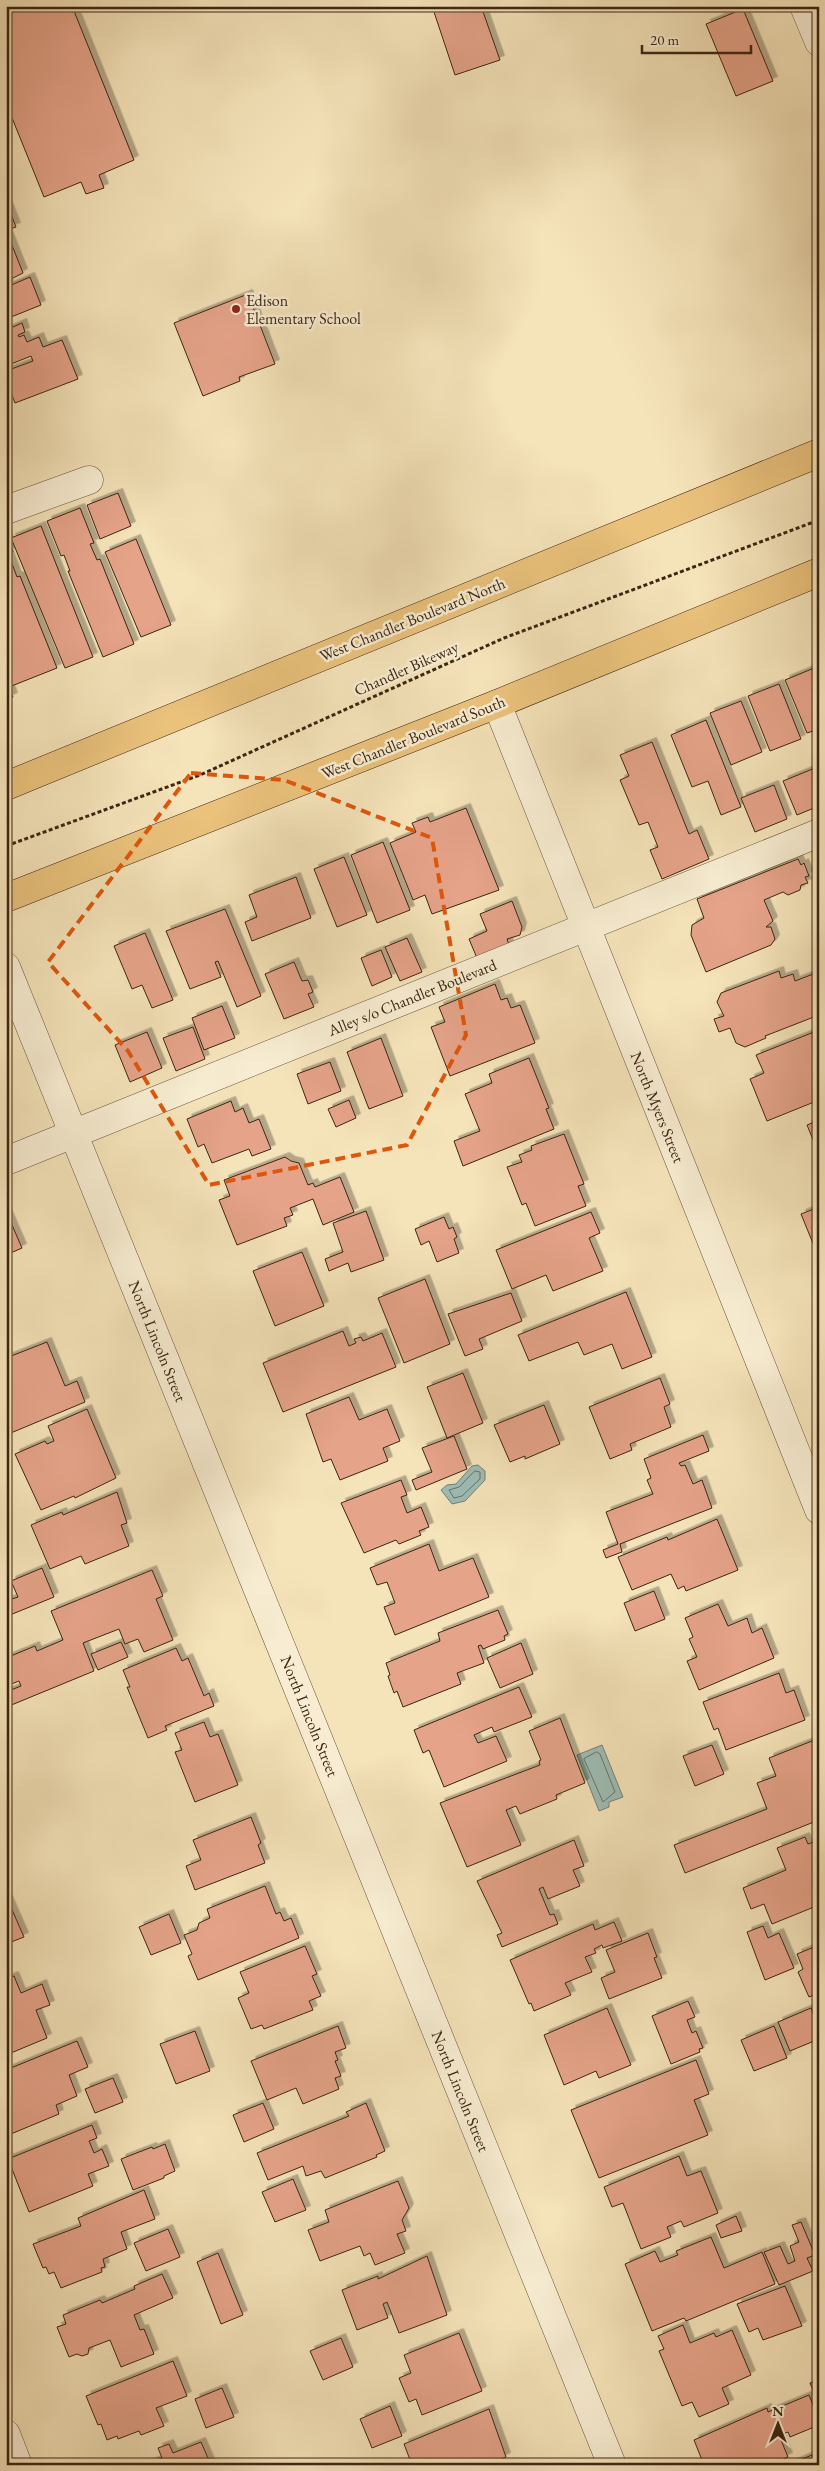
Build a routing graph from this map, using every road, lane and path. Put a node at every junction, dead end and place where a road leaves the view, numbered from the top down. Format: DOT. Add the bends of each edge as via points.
graph roads {
  1 [pos="804,6"];
  2 [pos="819,42"];
  3 [pos="819,453"];
  4 [pos="89,480"];
  5 [pos="6,510"];
  6 [pos="819,520"];
  7 [pos="819,572"];
  8 [pos="497,704"];
  9 [pos="6,786"];
  10 [pos="819,833"];
  11 [pos="6,846"];
  12 [pos="6,898"];
  13 [pos="586,927"];
  14 [pos="6,968"];
  15 [pos="74,1134"];
  16 [pos="6,1161"];
  17 [pos="819,1510"];
  18 [pos="6,2434"];
  19 [pos="18,2465"];
  20 [pos="612,2465"];
  1 -- 2 [label="street"];
  3 -- 9 [label="main road, West Chandler Boulevard North"];
  4 -- 5 [label="street"];
  6 -- 11 [label="path, Chandler Bikeway" via="504,638 200,775"];
  7 -- 8 [label="main road, West Chandler Boulevard South"];
  8 -- 12 [label="main road, West Chandler Boulevard South"];
  8 -- 13 [label="street, North Myers Street"];
  10 -- 13 [label="street, Alley s/o Chandler Boulevard"];
  13 -- 15 [label="street, Alley s/o Chandler Boulevard"];
  13 -- 17 [label="street, North Myers Street"];
  14 -- 15 [label="street, North Lincoln Street"];
  15 -- 16 [label="street, Alley s/o Chandler Boulevard"];
  15 -- 20 [label="street, North Lincoln Street"];
  18 -- 19 [label="street"];
}
